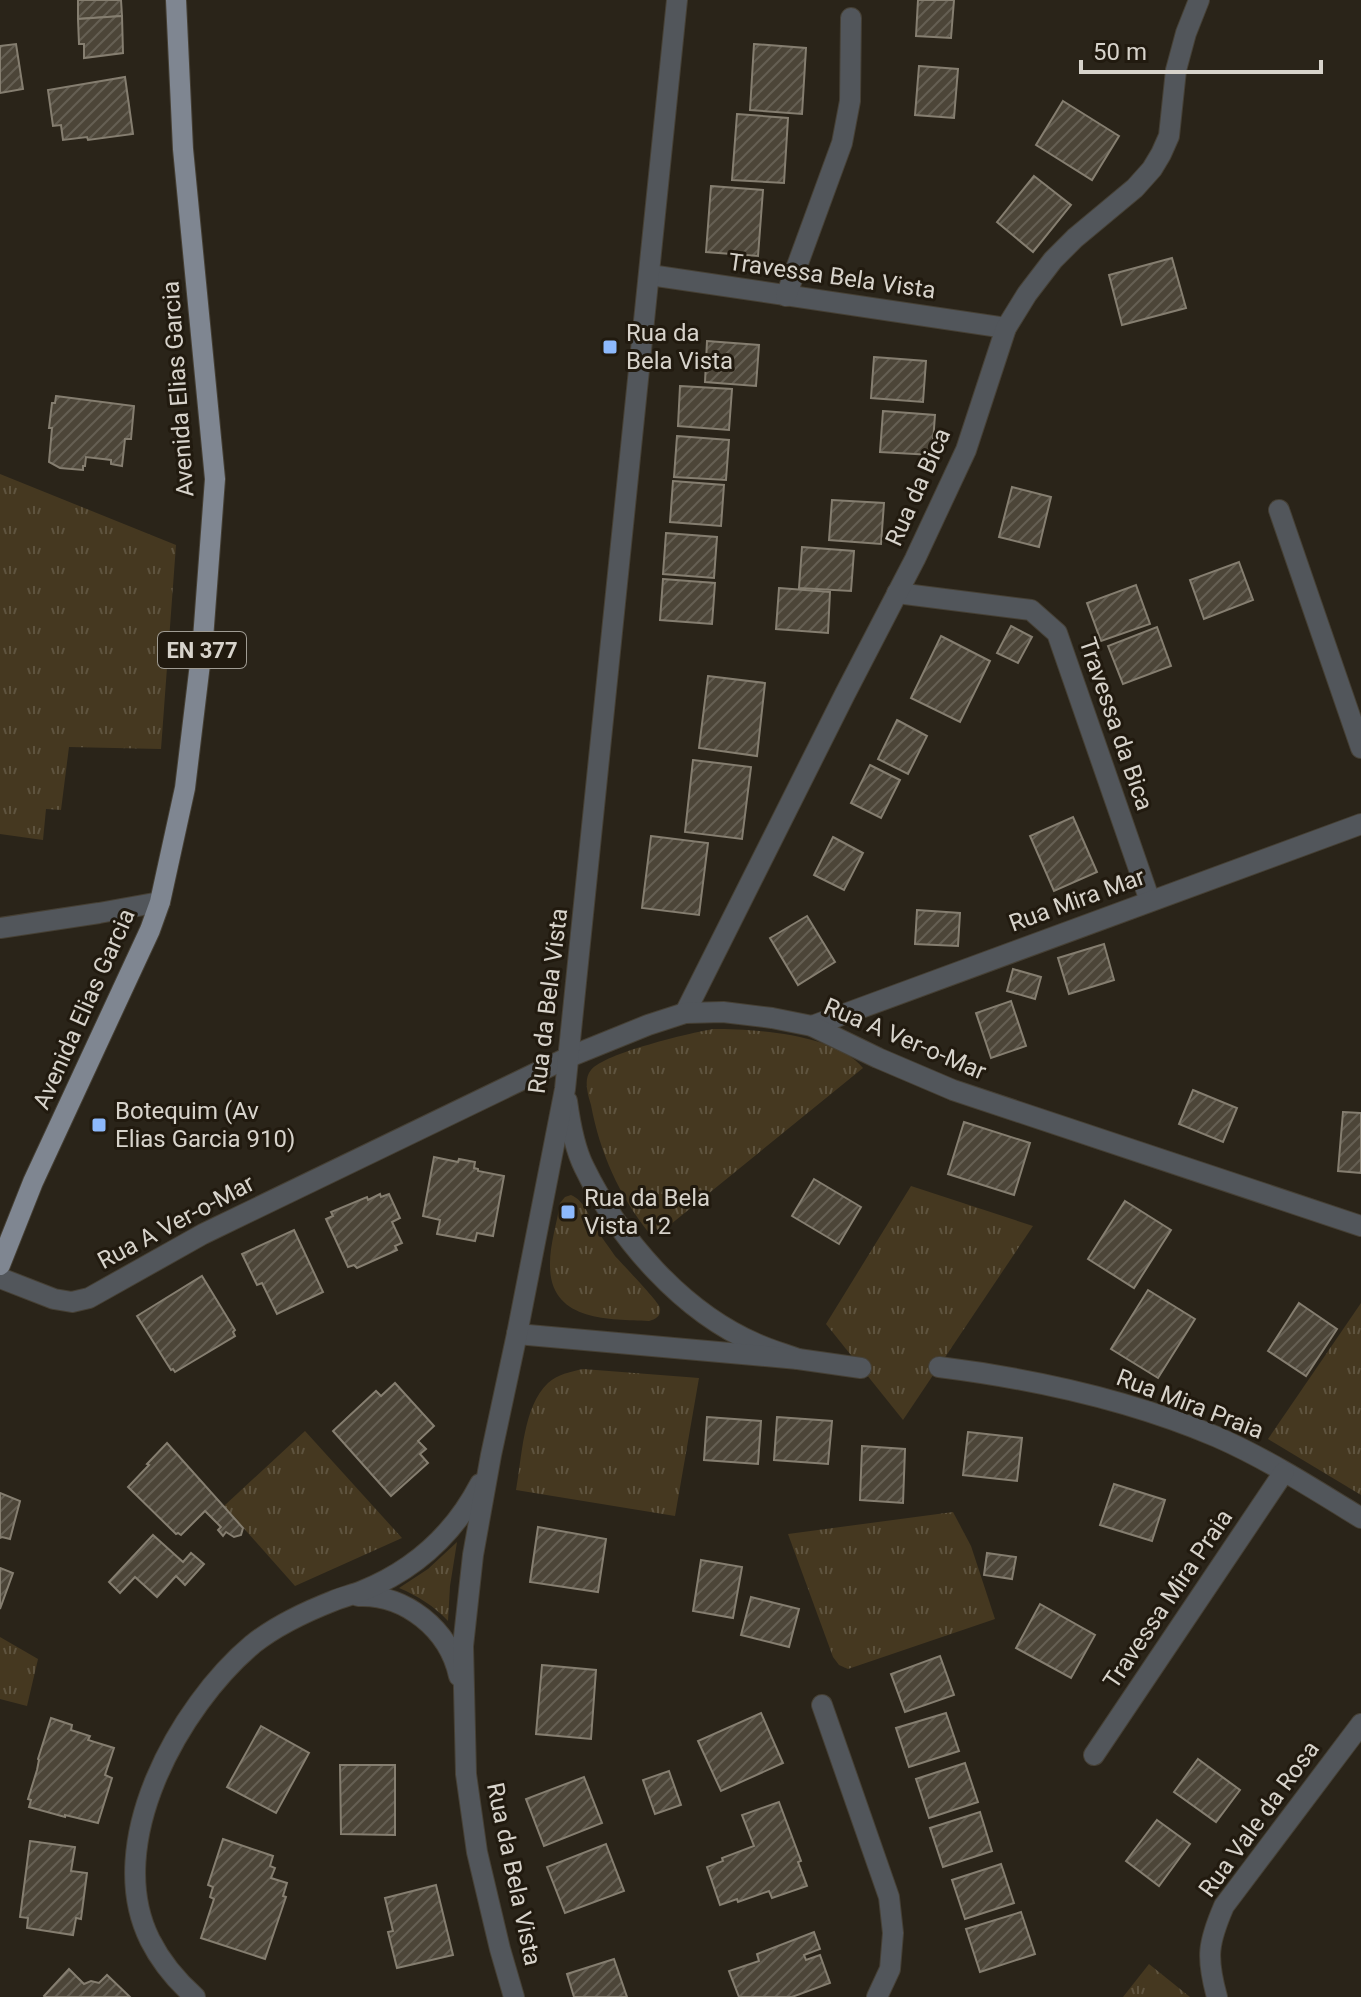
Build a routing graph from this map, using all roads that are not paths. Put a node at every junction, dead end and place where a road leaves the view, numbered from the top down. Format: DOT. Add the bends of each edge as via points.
graph roads {
  1 [pos="176,0"];
  2 [pos="677,0"];
  3 [pos="1199,0"];
  4 [pos="851,18"];
  5 [pos="650,275"];
  6 [pos="786,296"];
  7 [pos="1006,328"];
  8 [pos="1279,510"];
  9 [pos="897,593"];
  10 [pos="1361,748"];
  11 [pos="1361,824"];
  12 [pos="1150,901"];
  13 [pos="160,902"];
  14 [pos="0,928"];
  15 [pos="685,1013"];
  16 [pos="812,1026"];
  17 [pos="569,1057"];
  18 [pos="565,1089"];
  19 [pos="1361,1226"];
  20 [pos="0,1265"];
  21 [pos="0,1278"];
  22 [pos="517,1334"];
  23 [pos="798,1359"];
  24 [pos="939,1367"];
  25 [pos="861,1368"];
  26 [pos="491,1455"];
  27 [pos="1284,1472"];
  28 [pos="1361,1518"];
  29 [pos="334,1600"];
  30 [pos="463,1698"];
  31 [pos="822,1705"];
  32 [pos="1361,1724"];
  33 [pos="1094,1755"];
  34 [pos="195,1997"];
  35 [pos="514,1997"];
  36 [pos="877,1997"];
  37 [pos="1217,1997"];
  1 -- 13 [label="main road, Avenida Elias Garcia / EN 377" via="183,149 215,479 187,773"];
  2 -- 5 [label="street, Rua da Bela Vista"];
  3 -- 7 [label="street, Rua da Bica" via="1176,70 1169,136 1161,154 1135,188 1053,260"];
  4 -- 6 [label="street" via="850,101 842,143"];
  5 -- 6 [label="street, Travessa Bela Vista"];
  5 -- 17 [label="street, Rua da Bela Vista"];
  6 -- 7 [label="street, Travessa Bela Vista"];
  7 -- 9 [label="street, Rua da Bica" via="966,450"];
  8 -- 10 [label="street"];
  9 -- 12 [label="street, Travessa da Bica" via="1031,610 1057,633"];
  9 -- 15 [label="street, Rua da Bica"];
  11 -- 12 [label="street, Rua Mira Mar"];
  12 -- 16 [label="street, Rua Mira Mar"];
  13 -- 14 [label="street"];
  13 -- 20 [label="main road, Avenida Elias Garcia / EN 377"];
  15 -- 16 [label="street, Rua A Ver-o-Mar" via="723,1012"];
  15 -- 17 [label="street, Rua A Ver-o-Mar"];
  16 -- 19 [label="street, Rua A Ver-o-Mar" via="953,1090"];
  17 -- 18 [label="street, Rua da Bela Vista"];
  17 -- 21 [label="street, Rua A Ver-o-Mar" via="203,1234 89,1298 54,1299"];
  18 -- 22 [label="street, Rua da Bela Vista"];
  18 -- 23 [label="street" via="583,1165 638,1252 717,1322"];
  22 -- 23 [label="street"];
  22 -- 26 [label="street, Rua da Bela Vista"];
  23 -- 25 [label="street"];
  24 -- 27 [label="street, Rua Mira Praia" via="1032,1381 1144,1409 1219,1438"];
  26 -- 29 [label="street" via="470,1504 422,1558 377,1584"];
  26 -- 30 [label="street, Rua da Bela Vista" via="466,1608"];
  27 -- 28 [label="street, Rua Mira Praia"];
  27 -- 33 [label="street, Travessa Mira Praia"];
  29 -- 30 [label="street" via="381,1597 415,1612 446,1643"];
  29 -- 34 [label="street" via="290,1620 223,1672 194,1709 155,1780 136,1855 140,1914 166,1967"];
  30 -- 35 [label="street, Rua da Bela Vista" via="477,1852"];
  31 -- 36 [label="street" via="889,1897 890,1969"];
  32 -- 37 [label="street, Rua Vale da Rosa" via="1224,1906 1213,1933 1209,1968"];
}
